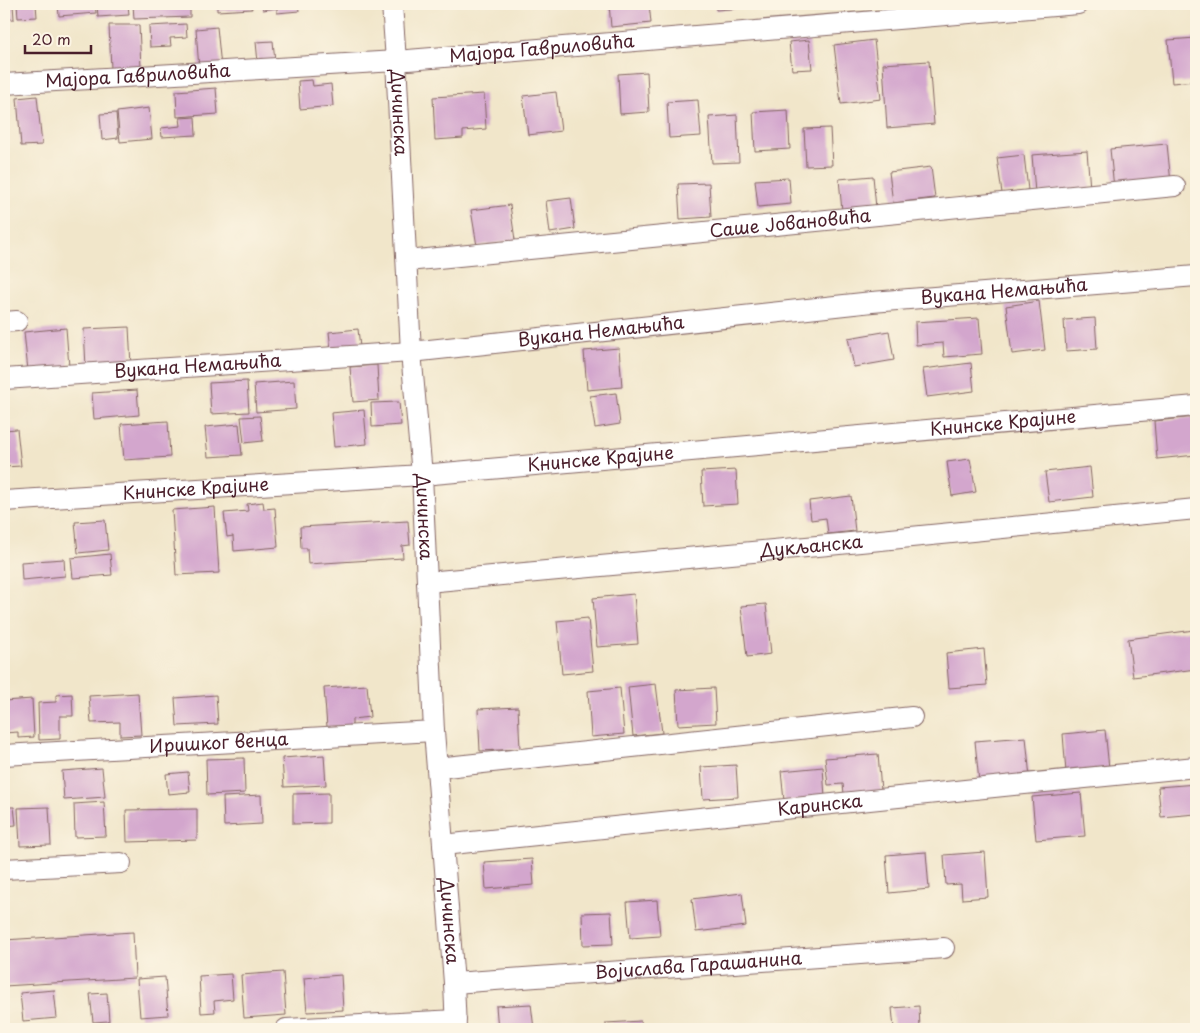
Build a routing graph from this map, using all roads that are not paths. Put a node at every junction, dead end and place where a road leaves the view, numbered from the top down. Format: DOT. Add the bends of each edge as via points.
graph roads {
  1 [pos="392,4"];
  2 [pos="1078,4"];
  3 [pos="396,60"];
  4 [pos="4,84"];
  5 [pos="1174,186"];
  6 [pos="407,261"];
  7 [pos="1196,276"];
  8 [pos="411,352"];
  9 [pos="4,380"];
  10 [pos="1196,406"];
  11 [pos="422,475"];
  12 [pos="4,501"];
  13 [pos="1196,509"];
  14 [pos="427,582"];
  15 [pos="912,717"];
  16 [pos="434,731"];
  17 [pos="4,754"];
  18 [pos="1196,767"];
  19 [pos="437,768"];
  20 [pos="444,845"];
  21 [pos="121,863"];
  22 [pos="4,869"];
  23 [pos="944,948"];
  24 [pos="454,983"];
  25 [pos="456,1025"];
  26 [pos="286,1029"];
  1 -- 3 [label="street, Дичинска"];
  2 -- 3 [label="street, Мајора Гавриловића"];
  3 -- 4 [label="street, Мајора Гавриловића"];
  3 -- 6 [label="street, Дичинска"];
  5 -- 6 [label="street, Саше Јовановића"];
  6 -- 8 [label="street, Дичинска"];
  7 -- 8 [label="street, Вукана Немањића" via="872,302"];
  8 -- 9 [label="street, Вукана Немањића"];
  8 -- 11 [label="street, Дичинска"];
  10 -- 11 [label="street, Книнске Крајине"];
  11 -- 12 [label="street, Книнске Крајине"];
  11 -- 14 [label="street, Дичинска"];
  13 -- 14 [label="street, Дукљанска"];
  14 -- 16 [label="street, Дичинска"];
  15 -- 19 [label="street"];
  16 -- 17 [label="street, Иришког венца"];
  16 -- 19 [label="street, Дичинска"];
  18 -- 20 [label="street, Каринска"];
  19 -- 20 [label="street, Дичинска"];
  20 -- 24 [label="street, Дичинска"];
  21 -- 22 [label="street"];
  23 -- 24 [label="street, Војислава Гарашанина"];
  24 -- 25 [label="street, Дичинска"];
  25 -- 26 [label="street"];
}
